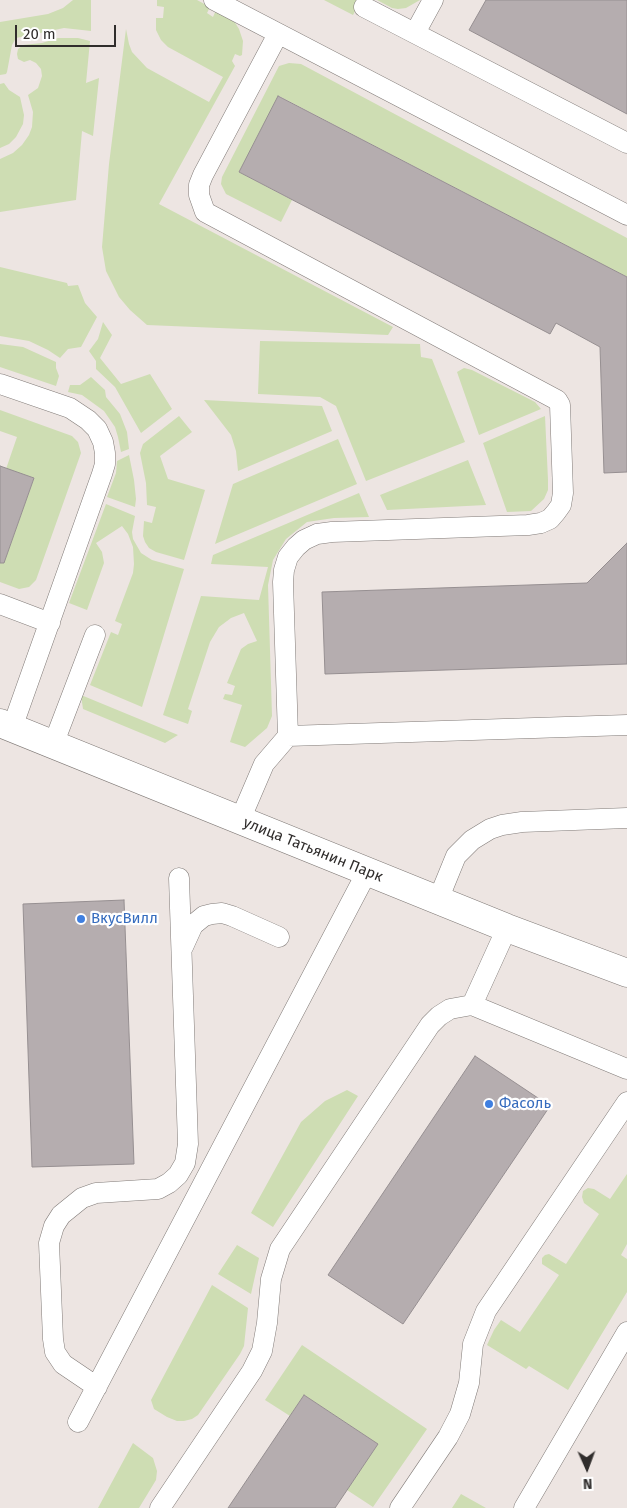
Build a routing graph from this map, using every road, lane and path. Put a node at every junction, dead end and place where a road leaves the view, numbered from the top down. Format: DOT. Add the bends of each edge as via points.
graph roads {
  1 [pos="214,0"];
  2 [pos="433,0"];
  3 [pos="364,7"];
  4 [pos="415,33"];
  5 [pos="278,34"];
  6 [pos="627,143"];
  7 [pos="627,215"];
  8 [pos="0,384"];
  9 [pos="0,604"];
  10 [pos="50,623"];
  11 [pos="95,635"];
  12 [pos="627,725"];
  13 [pos="6,726"];
  14 [pos="288,736"];
  15 [pos="53,745"];
  16 [pos="627,818"];
  17 [pos="240,820"];
  18 [pos="368,872"];
  19 [pos="179,878"];
  20 [pos="438,900"];
  21 [pos="507,928"];
  22 [pos="279,937"];
  23 [pos="182,951"];
  24 [pos="627,973"];
  25 [pos="472,1005"];
  26 [pos="627,1069"];
  27 [pos="627,1102"];
  28 [pos="627,1332"];
  29 [pos="97,1387"];
  30 [pos="78,1422"];
  31 [pos="160,1508"];
  32 [pos="400,1508"];
  33 [pos="524,1508"];
  1 -- 5 [label="lane"];
  2 -- 4 [label="lane"];
  3 -- 4 [label="lane"];
  4 -- 6 [label="lane"];
  5 -- 7 [label="lane"];
  5 -- 14 [label="lane" via="201,180 199,195 205,212 557,400 560,405 563,493 556,512 541,523 332,532 317,534 296,547 286,563 283,582"];
  8 -- 10 [label="lane" via="70,408 97,429 103,442 103,469"];
  9 -- 10 [label="lane"];
  10 -- 13 [label="lane"];
  11 -- 15 [label="lane"];
  12 -- 14 [label="lane"];
  13 -- 15 [label="street, улица Татьянин Парк"];
  14 -- 17 [label="lane" via="264,764"];
  15 -- 17 [label="street, улица Татьянин Парк"];
  16 -- 20 [label="lane" via="522,822 490,829 472,840 456,856"];
  17 -- 18 [label="street, улица Татьянин Парк"];
  18 -- 20 [label="street, улица Татьянин Парк"];
  18 -- 29 [label="lane"];
  19 -- 23 [label="lane"];
  20 -- 21 [label="street, улица Татьянин Парк"];
  21 -- 24 [label="street, улица Татьянин Парк"];
  21 -- 25 [label="lane"];
  22 -- 23 [label="lane" via="232,916 212,914 193,925"];
  23 -- 29 [label="lane" via="188,1144 185,1163 178,1175 158,1189 103,1192 82,1198 61,1215 49,1243 55,1352 63,1364"];
  25 -- 26 [label="lane"];
  25 -- 31 [label="lane" via="450,1009 430,1025 280,1249 268,1293 262,1351"];
  27 -- 32 [label="lane" via="486,1311 473,1344 469,1383 460,1414"];
  28 -- 33 [label="lane"];
  29 -- 30 [label="lane"];
}
